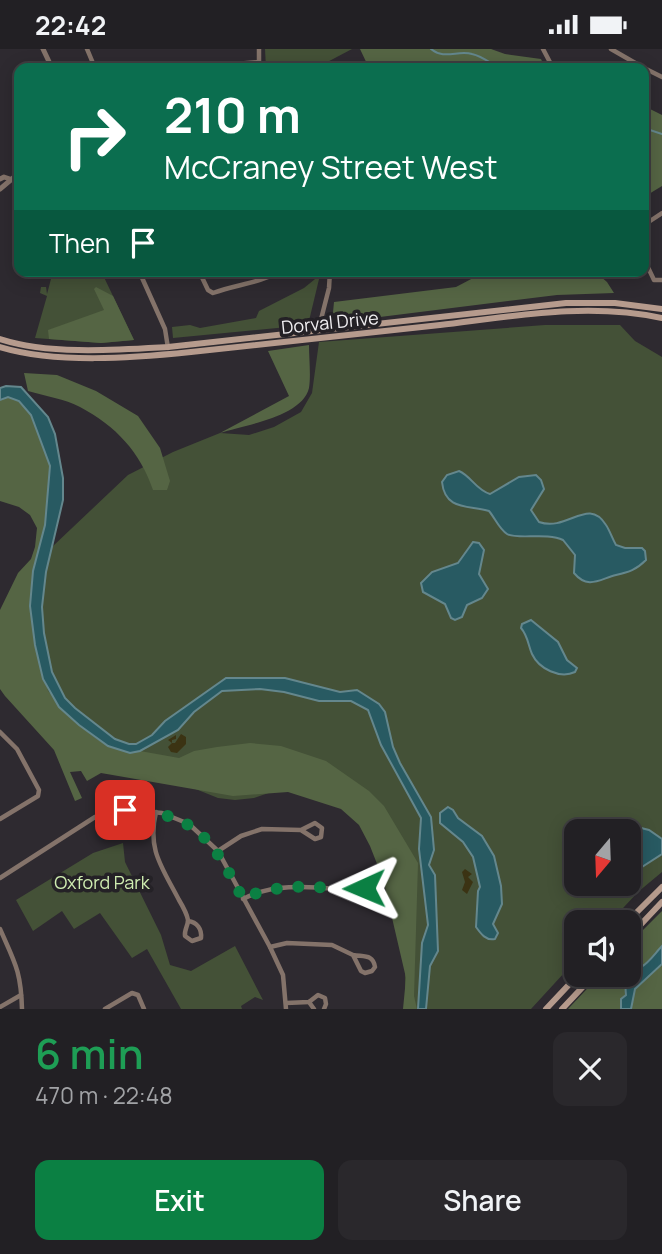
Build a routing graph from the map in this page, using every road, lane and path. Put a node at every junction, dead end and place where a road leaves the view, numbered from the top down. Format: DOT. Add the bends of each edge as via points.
graph roads {
  1 [pos="611,49"];
  2 [pos="635,63"];
  3 [pos="14,176"];
  4 [pos="0,179"];
  5 [pos="10,179"];
  6 [pos="0,189"];
  7 [pos="649,269"];
  8 [pos="142,277"];
  9 [pos="202,277"];
  10 [pos="268,277"];
  11 [pos="330,277"];
  12 [pos="662,279"];
  13 [pos="662,309"];
  14 [pos="662,318"];
  15 [pos="318,331"];
  16 [pos="0,339"];
  17 [pos="316,339"];
  18 [pos="0,347"];
  19 [pos="168,351"];
  20 [pos="0,732"];
  21 [pos="7,739"];
  22 [pos="0,745"];
  23 [pos="156,812"];
  24 [pos="0,819"];
  25 [pos="301,830"];
  26 [pos="218,851"];
  27 [pos="0,878"];
  28 [pos="662,887"];
  29 [pos="340,890"];
  30 [pos="243,899"];
  31 [pos="662,902"];
  32 [pos="639,910"];
  33 [pos="188,921"];
  34 [pos="641,924"];
  35 [pos="0,929"];
  36 [pos="2,941"];
  37 [pos="270,947"];
  38 [pos="353,955"];
  39 [pos="567,987"];
  40 [pos="583,987"];
  41 [pos="21,995"];
  42 [pos="309,1002"];
  43 [pos="286,1006"];
  44 [pos="0,1007"];
  45 [pos="22,1009"];
  46 [pos="105,1009"];
  47 [pos="144,1009"];
  48 [pos="314,1009"];
  49 [pos="324,1009"];
  50 [pos="546,1009"];
  51 [pos="562,1009"];
  1 -- 2 [label="street"];
  3 -- 5 [label="street"];
  4 -- 5 [label="street"];
  5 -- 6 [label="street"];
  7 -- 12 [label="street" via="654,279"];
  8 -- 19 [label="street" via="165,328"];
  9 -- 10 [label="street" via="213,293"];
  11 -- 15 [label="street"];
  13 -- 15 [label="main road, Dorval Drive" via="566,303"];
  14 -- 17 [label="main road, Dorval Drive" via="562,310"];
  15 -- 17 [label="street"];
  15 -- 19 [label="main road, Dorval Drive"];
  16 -- 19 [label="main road, Dorval Drive" via="88,350"];
  17 -- 19 [label="main road, Dorval Drive"];
  18 -- 19 [label="main road, Dorval Drive" via="117,358"];
  20 -- 21 [label="street"];
  21 -- 22 [label="street"];
  21 -- 24 [label="street" via="39,790 38,796"];
  23 -- 26 [label="street" via="189,824"];
  23 -- 27 [label="street" via="125,810 95,817"];
  23 -- 33 [label="street" via="153,850"];
  25 -- 25 [label="street" via="315,839 323,832 315,823"];
  25 -- 26 [label="street" via="262,829"];
  26 -- 30 [label="street"];
  28 -- 32 [label="main road"];
  29 -- 29 [label="street" via="354,879 364,884 359,894"];
  29 -- 30 [label="street" via="277,888"];
  30 -- 37 [label="street"];
  31 -- 34 [label="main road"];
  33 -- 33 [label="street" via="185,936 192,941 201,938 198,925"];
  35 -- 36 [label="street"];
  36 -- 41 [label="street" via="18,966"];
  37 -- 38 [label="street" via="332,945"];
  37 -- 43 [label="street" via="283,975"];
  38 -- 38 [label="street" via="370,957 375,967 368,973 361,971"];
  39 -- 50 [label="main road"];
  40 -- 51 [label="main road"];
  41 -- 44 [label="street"];
  41 -- 45 [label="street"];
  42 -- 43 [label="street"];
  42 -- 48 [label="street"];
  42 -- 49 [label="street" via="318,995 324,998"];
  46 -- 47 [label="street" via="132,993 138,995"];
}
